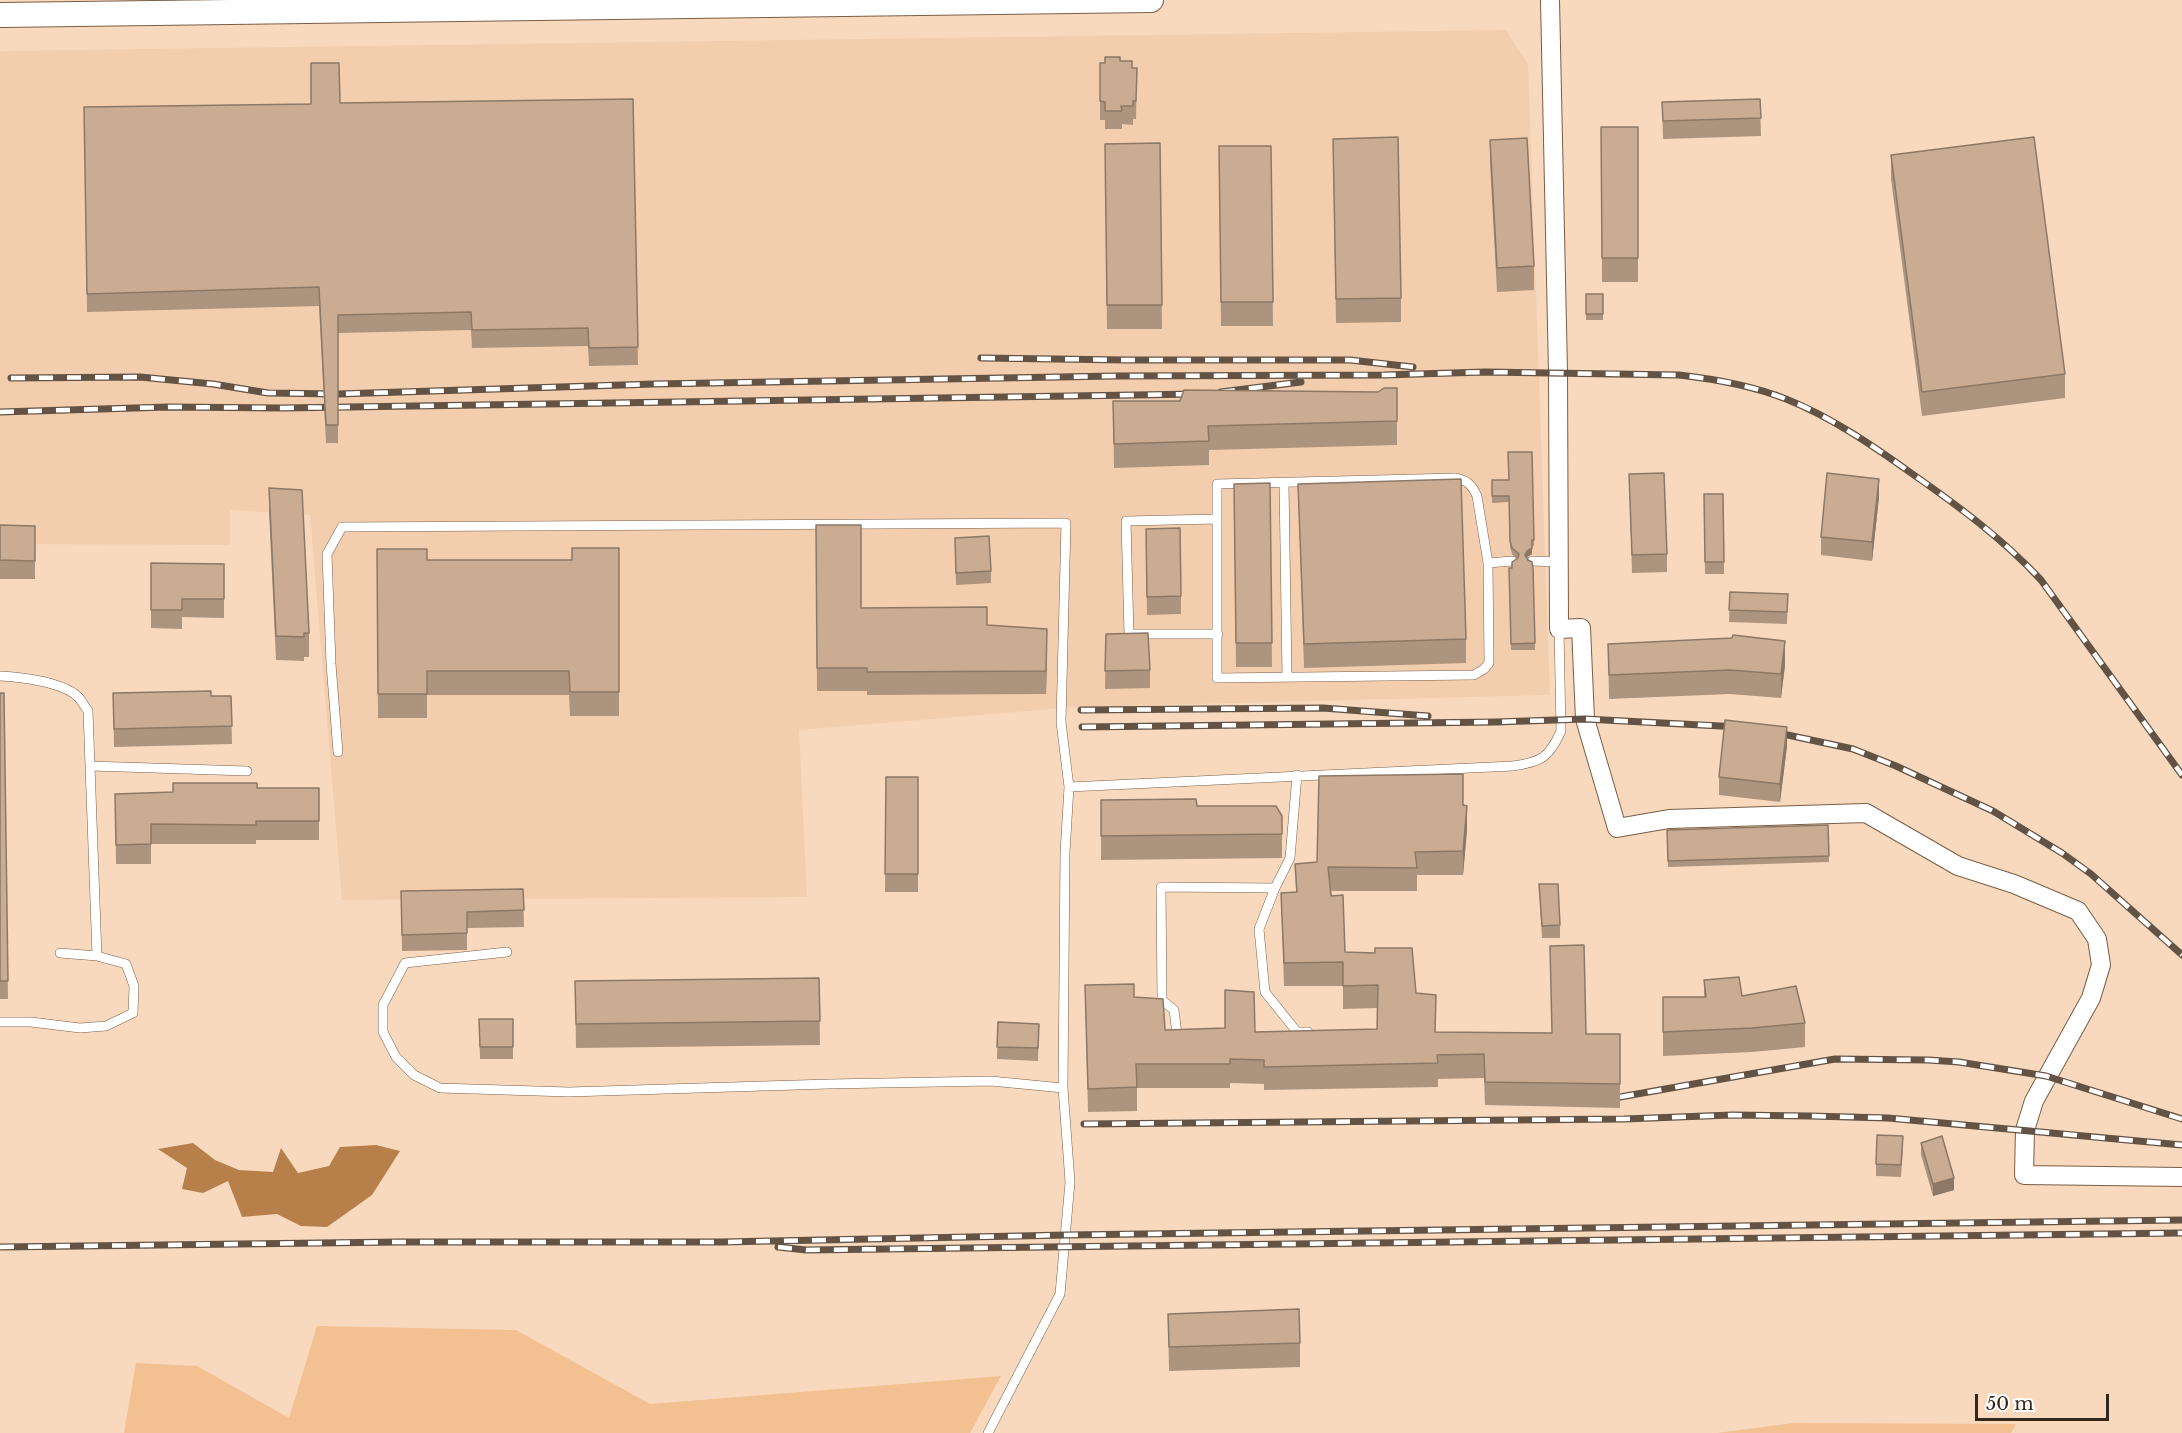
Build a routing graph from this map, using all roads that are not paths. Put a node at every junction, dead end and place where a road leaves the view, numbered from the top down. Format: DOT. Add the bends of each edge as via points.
graph roads {
  1 [pos="1151,0"];
  2 [pos="1550,0"];
  3 [pos="0,15"];
  4 [pos="1284,483"];
  5 [pos="1217,519"];
  6 [pos="1512,561"];
  7 [pos="1532,561"];
  8 [pos="1558,562"];
  9 [pos="1488,563"];
  10 [pos="1559,628"];
  11 [pos="1218,634"];
  12 [pos="0,676"];
  13 [pos="1287,677"];
  14 [pos="338,752"];
  15 [pos="90,766"];
  16 [pos="247,771"];
  17 [pos="1297,775"];
  18 [pos="1069,788"];
  19 [pos="1275,888"];
  20 [pos="507,952"];
  21 [pos="60,953"];
  22 [pos="97,956"];
  23 [pos="0,1022"];
  24 [pos="1320,1032"];
  25 [pos="1179,1044"];
  26 [pos="1063,1088"];
  27 [pos="2182,1178"];
  28 [pos="988,1433"];
  1 -- 3 [label="main road"];
  2 -- 8 [label="street"];
  4 -- 5 [label="lane" via="1217,484"];
  4 -- 9 [label="lane" via="1464,479 1478,496"];
  4 -- 13 [label="lane"];
  5 -- 11 [label="lane"];
  5 -- 11 [label="lane" via="1126,521 1129,634"];
  6 -- 9 [label="lane"];
  7 -- 8 [label="lane"];
  8 -- 10 [label="street"];
  9 -- 13 [label="lane" via="1489,663 1474,675"];
  10 -- 17 [label="lane" via="1561,732 1554,746 1535,762"];
  10 -- 27 [label="street" via="1581,628 1585,719 1617,828 1669,819 1866,813 1958,866 2078,911 2097,939 2101,965 2091,998 2034,1101 2025,1130 2024,1175"];
  11 -- 13 [label="lane" via="1217,678"];
  12 -- 15 [label="lane" via="51,684 79,697 88,711"];
  14 -- 18 [label="lane" via="327,554 342,527 1066,523 1061,722"];
  15 -- 16 [label="lane"];
  15 -- 22 [label="lane"];
  17 -- 18 [label="lane"];
  17 -- 19 [label="lane" via="1290,858"];
  18 -- 26 [label="lane"];
  19 -- 24 [label="lane" via="1259,929 1265,992 1297,1032"];
  19 -- 25 [label="lane" via="1161,887 1162,1000 1174,1010"];
  20 -- 26 [label="lane" via="405,963 383,1005 383,1032 396,1057 414,1075 440,1088 569,1092 829,1083 991,1082"];
  21 -- 22 [label="lane"];
  22 -- 23 [label="lane" via="126,964 134,986 133,1013 106,1026 80,1028"];
  26 -- 28 [label="lane" via="1070,1182 1060,1294"];
}
